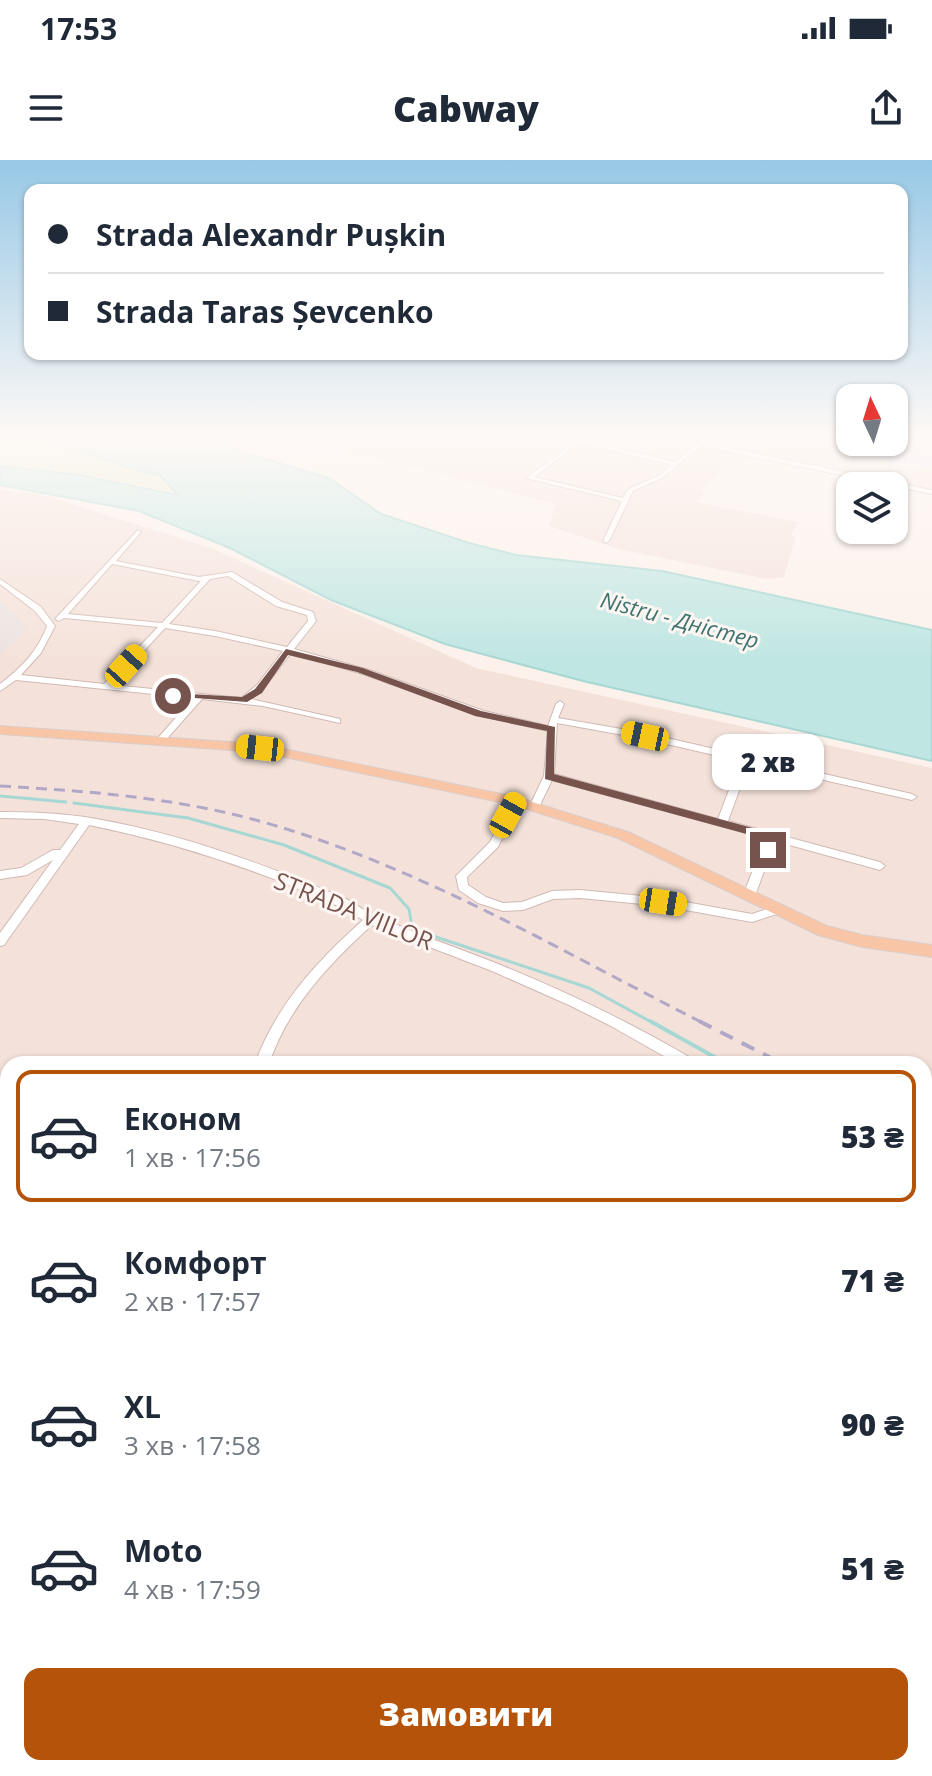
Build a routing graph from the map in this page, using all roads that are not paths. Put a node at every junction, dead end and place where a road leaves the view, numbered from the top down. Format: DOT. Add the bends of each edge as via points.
graph roads {
  1 [pos="619,513"];
  2 [pos="138,532"];
  3 [pos="606,541"];
  4 [pos="111,562"];
  5 [pos="207,579"];
  6 [pos="0,581"];
  7 [pos="61,616"];
  8 [pos="164,624"];
  9 [pos="51,626"];
  10 [pos="286,652"];
  11 [pos="16,677"];
  12 [pos="106,687"];
  13 [pos="0,688"];
  14 [pos="198,698"];
  15 [pos="244,700"];
  16 [pos="560,704"];
  17 [pos="337,721"];
  18 [pos="553,724"];
  19 [pos="0,730"];
  20 [pos="161,740"];
  21 [pos="745,760"];
  22 [pos="549,776"];
  23 [pos="912,797"];
  24 [pos="516,801"];
  25 [pos="535,805"];
  26 [pos="0,815"];
  27 [pos="85,823"];
  28 [pos="722,823"];
  29 [pos="771,837"];
  30 [pos="64,850"];
  31 [pos="880,866"];
  32 [pos="0,875"];
  33 [pos="749,896"];
  34 [pos="776,910"];
  35 [pos="370,920"];
  36 [pos="0,942"];
  37 [pos="932,951"];
  38 [pos="266,1056"];
  39 [pos="676,1056"];
  1 -- 3 [label="street"];
  2 -- 4 [label="street"];
  4 -- 5 [label="street"];
  4 -- 7 [label="street"];
  5 -- 8 [label="street"];
  5 -- 10 [label="street" via="229,574 279,604 312,616"];
  6 -- 9 [label="street" via="38,609"];
  7 -- 8 [label="street"];
  7 -- 9 [label="street"];
  8 -- 10 [label="street"];
  8 -- 12 [label="street"];
  9 -- 11 [label="street"];
  10 -- 15 [label="street" via="258,691"];
  10 -- 18 [label="street" via="408,686 478,714"];
  11 -- 12 [label="street"];
  11 -- 13 [label="street"];
  12 -- 14 [label="street"];
  14 -- 15 [label="street"];
  14 -- 20 [label="street"];
  15 -- 17 [label="street"];
  16 -- 18 [label="street"];
  18 -- 21 [label="street" via="645,736"];
  18 -- 22 [label="street"];
  19 -- 20 [label="main road"];
  20 -- 24 [label="main road" via="287,752"];
  21 -- 23 [label="street"];
  21 -- 28 [label="street"];
  22 -- 25 [label="street"];
  22 -- 28 [label="street"];
  24 -- 25 [label="main road"];
  24 -- 34 [label="street" via="494,844 468,866 460,882 473,896 495,905 523,906 552,895 593,895 752,918"];
  25 -- 33 [label="main road" via="623,835"];
  26 -- 27 [label="street, STRADA VIILOR"];
  27 -- 30 [label="street"];
  27 -- 35 [label="street, STRADA VIILOR" via="203,848 346,904"];
  28 -- 29 [label="street"];
  29 -- 31 [label="street"];
  29 -- 33 [label="street"];
  30 -- 32 [label="street" via="23,872"];
  30 -- 36 [label="street"];
  33 -- 34 [label="main road"];
  34 -- 37 [label="main road" via="837,936"];
  35 -- 38 [label="street" via="322,967 278,1028"];
  35 -- 39 [label="street, STRADA VIILOR" via="530,981"];
}
